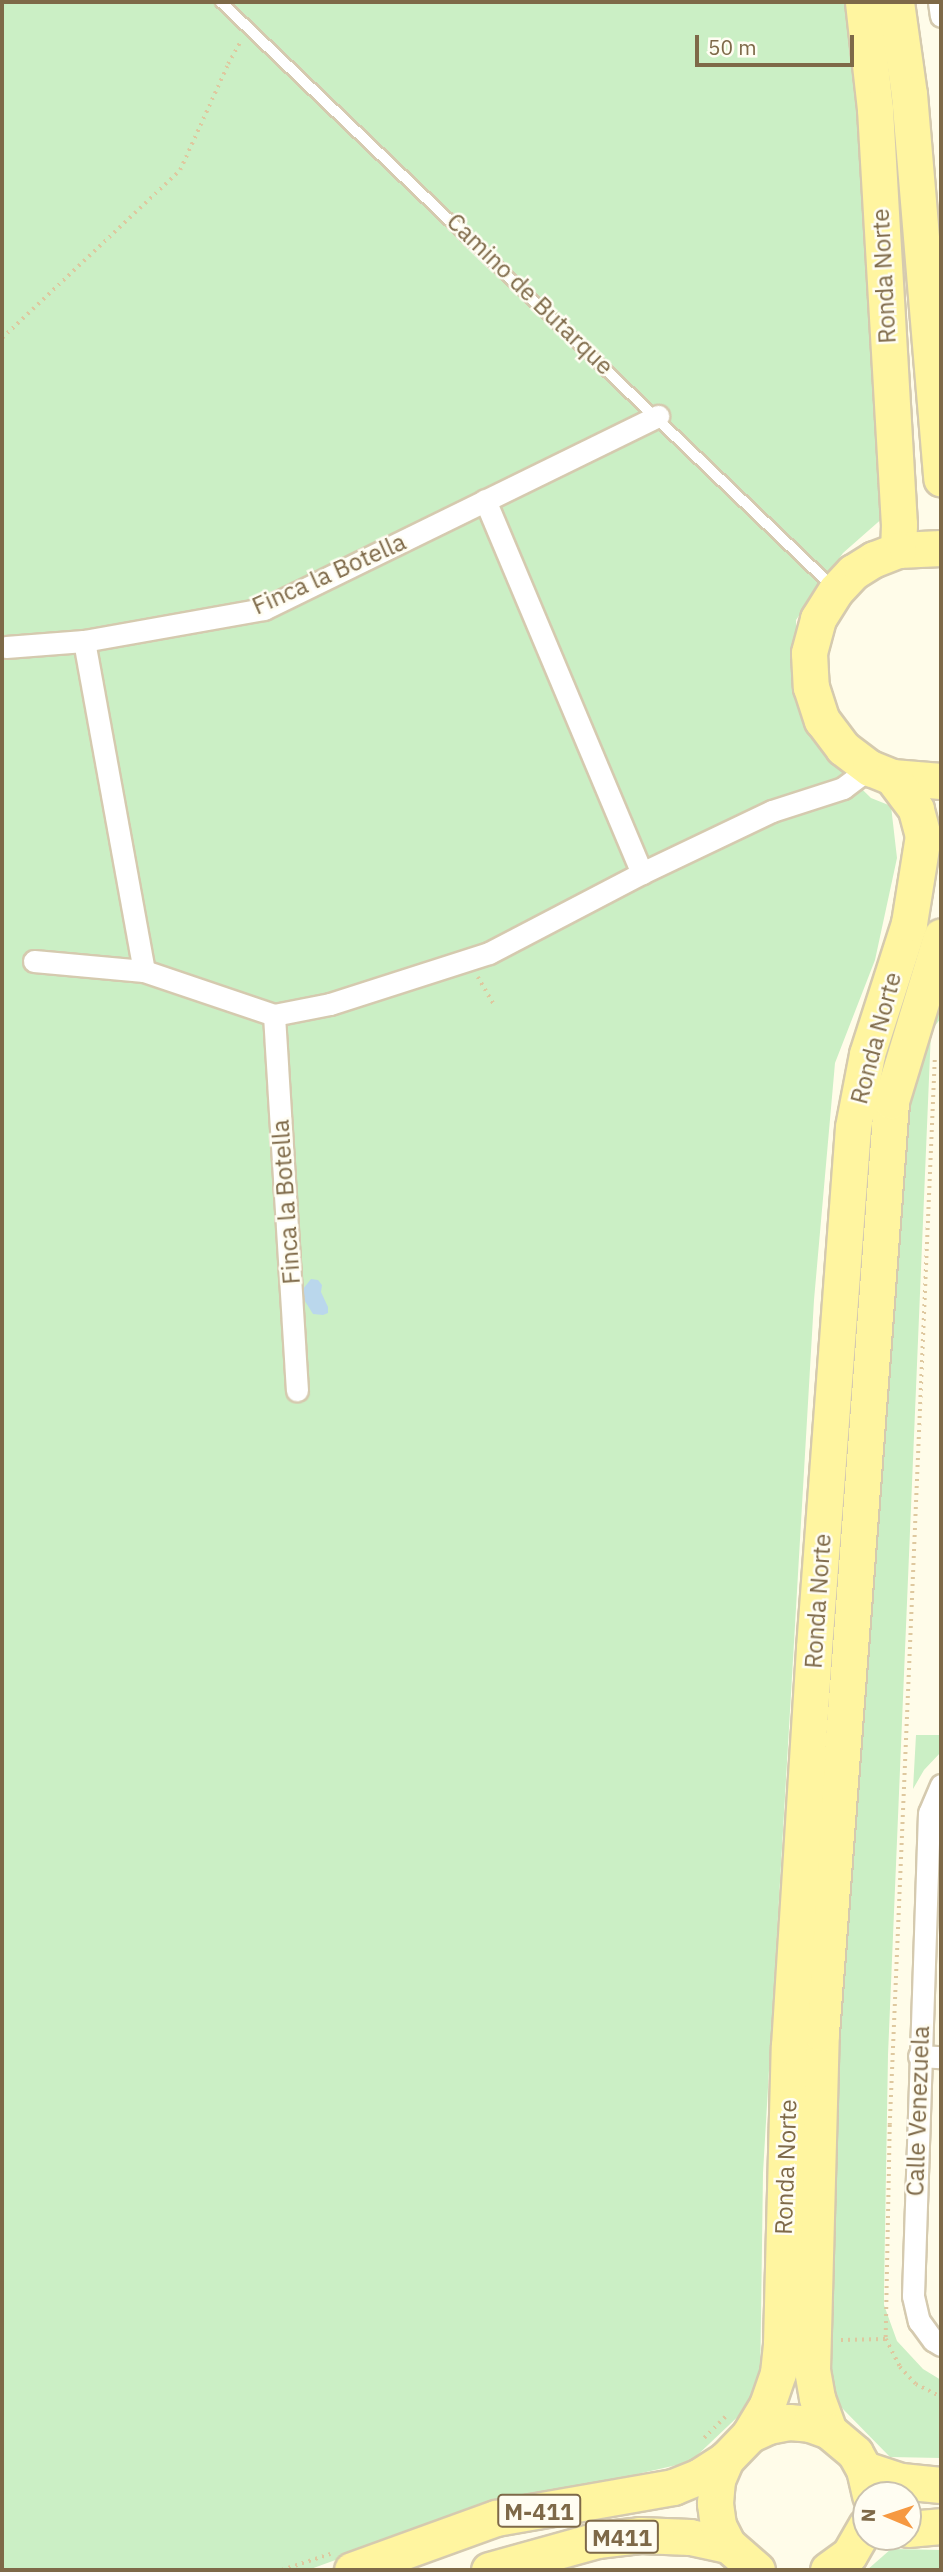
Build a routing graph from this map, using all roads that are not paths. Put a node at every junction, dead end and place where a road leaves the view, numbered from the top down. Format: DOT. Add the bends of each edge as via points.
graph roads {
  1 [pos="221,2"];
  2 [pos="863,2"];
  3 [pos="896,2"];
  4 [pos="939,2"];
  5 [pos="941,16"];
  6 [pos="941,283"];
  7 [pos="929,328"];
  8 [pos="657,416"];
  9 [pos="941,479"];
  10 [pos="485,500"];
  11 [pos="941,548"];
  12 [pos="898,550"];
  13 [pos="836,590"];
  14 [pos="84,641"];
  15 [pos="6,647"];
  16 [pos="881,773"];
  17 [pos="941,781"];
  18 [pos="642,873"];
  19 [pos="941,936"];
  20 [pos="34,961"];
  21 [pos="144,971"];
  22 [pos="935,972"];
  23 [pos="274,1015"];
  24 [pos="297,1390"];
  25 [pos="941,1785"];
  26 [pos="919,2056"];
  27 [pos="941,2057"];
  28 [pos="941,2345"];
  29 [pos="829,2431"];
  30 [pos="727,2437"];
  31 [pos="866,2481"];
  32 [pos="922,2483"];
  33 [pos="941,2485"];
  34 [pos="941,2526"];
  35 [pos="922,2528"];
  36 [pos="728,2545"];
  37 [pos="852,2550"];
  38 [pos="342,2562"];
  39 [pos="489,2570"];
  40 [pos="756,2570"];
  41 [pos="828,2570"];
  1 -- 8 [label="lane, Camino de Butarque"];
  2 -- 12 [label="main road, Ronda Norte" via="875,109"];
  3 -- 7 [label="main road, Ronda Norte" via="909,94"];
  4 -- 5 [label="street"];
  6 -- 7 [label="street"];
  7 -- 9 [label="main road, Ronda Norte"];
  8 -- 10 [label="street, Finca la Botella"];
  8 -- 13 [label="lane, Camino de Butarque"];
  10 -- 14 [label="street, Finca la Botella" via="264,609"];
  10 -- 18 [label="street"];
  11 -- 12 [label="main road, Ronda Norte"];
  12 -- 13 [label="main road, Ronda Norte" via="853,572"];
  13 -- 16 [label="main road, Ronda Norte" via="818,619 809,653 811,687 822,720 843,748"];
  14 -- 15 [label="street, Finca la Botella"];
  14 -- 21 [label="street"];
  16 -- 17 [label="main road"];
  16 -- 18 [label="street" via="772,811"];
  16 -- 30 [label="main road, Ronda Norte" via="916,809 923,836 909,923 867,1054 853,1127 789,2046 778,2373 767,2404"];
  18 -- 23 [label="street" via="489,953 330,1004"];
  19 -- 22 [label="main road, Ronda Norte"];
  20 -- 21 [label="street"];
  21 -- 23 [label="street"];
  22 -- 29 [label="main road, Ronda Norte" via="891,1101 821,2033 812,2344 817,2398"];
  23 -- 24 [label="street, Finca la Botella"];
  25 -- 26 [label="street, Calle Venezuela" via="929,1813"];
  26 -- 27 [label="street"];
  26 -- 28 [label="street, Calle Venezuela" via="913,2296 919,2321"];
  29 -- 30 [label="main road" via="789,2422"];
  29 -- 31 [label="main road" via="844,2441"];
  30 -- 36 [label="main road" via="715,2503 718,2525"];
  30 -- 38 [label="main road, M-411" via="700,2476 673,2487 496,2518"];
  32 -- 33 [label="main road"];
  34 -- 35 [label="main road"];
  36 -- 39 [label="main road, M411" via="690,2536 640,2535 597,2540"];
  36 -- 40 [label="main road"];
  37 -- 41 [label="main road"];
}
